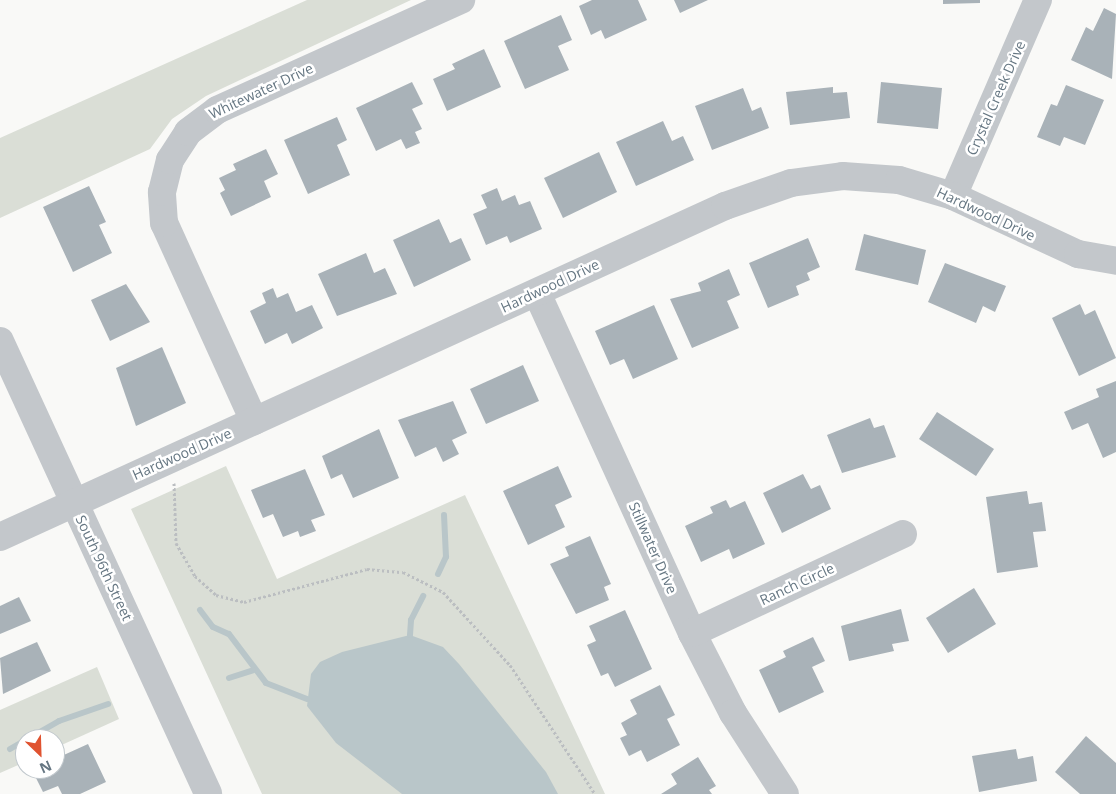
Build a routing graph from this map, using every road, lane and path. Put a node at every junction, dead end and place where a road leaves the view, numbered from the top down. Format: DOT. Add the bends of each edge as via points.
graph roads {
  1 [pos="461,0"];
  2 [pos="1038,0"];
  3 [pos="953,196"];
  4 [pos="1116,261"];
  5 [pos="537,293"];
  6 [pos="0,342"];
  7 [pos="254,421"];
  8 [pos="166,461"];
  9 [pos="74,503"];
  10 [pos="903,534"];
  11 [pos="0,537"];
  12 [pos="692,633"];
  13 [pos="208,794"];
  14 [pos="595,794"];
  15 [pos="785,794"];
  1 -- 7 [label="street, Whitewater Drive" via="217,110 188,132 170,160 162,192 164,223"];
  2 -- 3 [label="street, Crystal Creek Drive"];
  3 -- 4 [label="street, Hardwood Drive" via="1054,245"];
  3 -- 5 [label="street, Hardwood Drive" via="872,176 791,183 725,206"];
  5 -- 7 [label="street, Hardwood Drive"];
  5 -- 12 [label="street, Stillwater Drive"];
  6 -- 9 [label="street, South 96th Street"];
  7 -- 8 [label="street, Hardwood Drive"];
  8 -- 9 [label="street, Hardwood Drive"];
  8 -- 14 [label="path" via="177,499 176,543 195,576 216,596 244,602 367,569 403,572 430,582 510,665"];
  9 -- 11 [label="street, Hardwood Drive"];
  9 -- 13 [label="street, South 96th Street"];
  10 -- 12 [label="street, Ranch Circle"];
  12 -- 15 [label="street, Stillwater Drive" via="733,713"];
}
